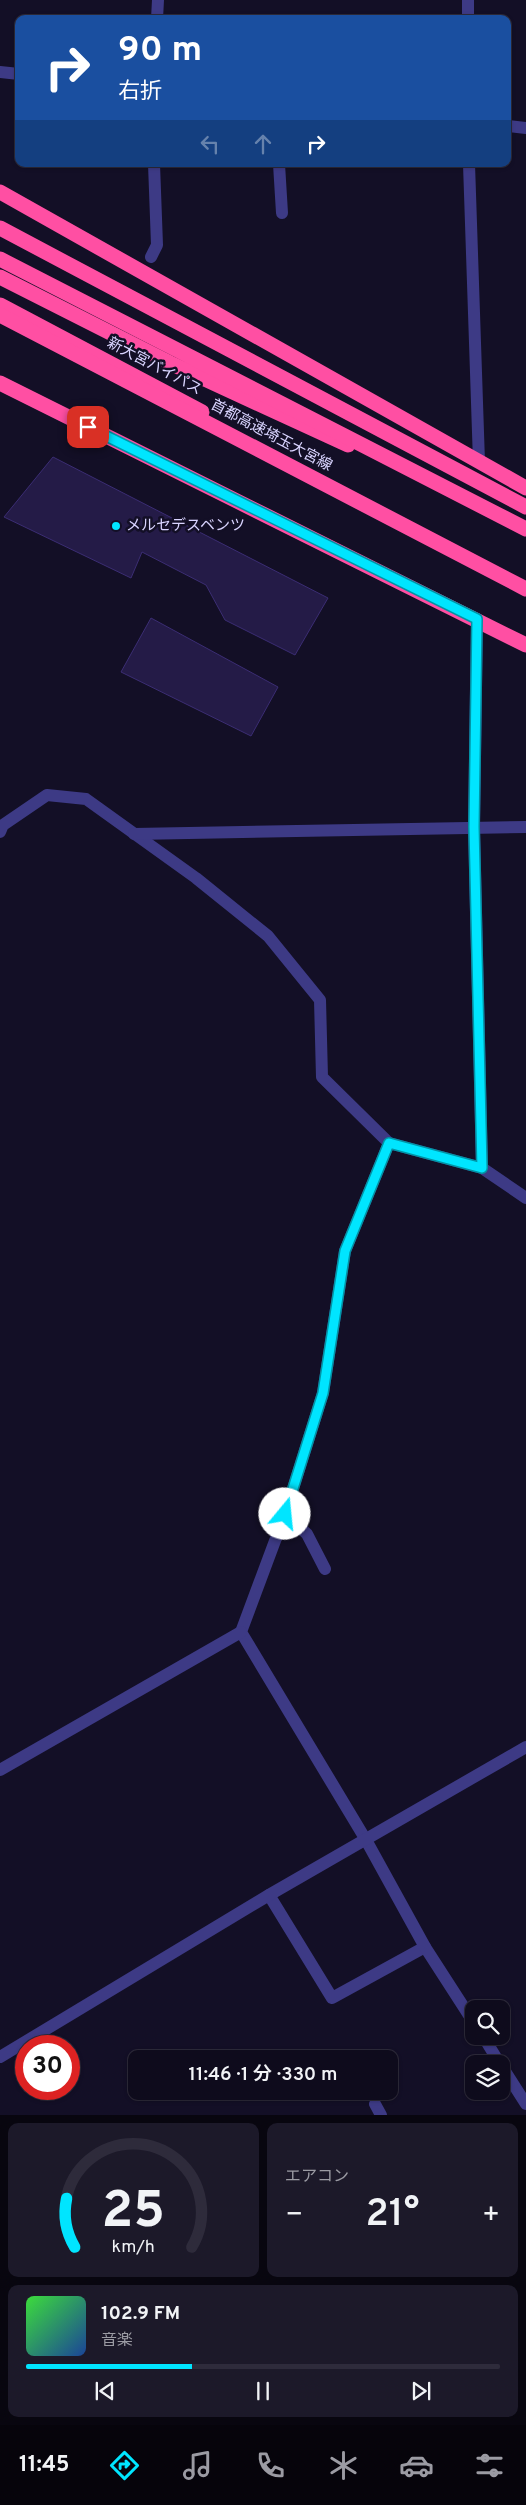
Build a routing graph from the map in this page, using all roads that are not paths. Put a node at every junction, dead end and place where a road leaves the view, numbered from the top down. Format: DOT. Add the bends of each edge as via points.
graph roads {
  1 [pos="158,0"];
  2 [pos="468,0"];
  3 [pos="157,15"];
  4 [pos="468,15"];
  5 [pos="0,72"];
  6 [pos="15,74"];
  7 [pos="511,126"];
  8 [pos="526,128"];
  9 [pos="154,167"];
  10 [pos="279,167"];
  11 [pos="469,167"];
  12 [pos="0,192"];
  13 [pos="282,213"];
  14 [pos="0,228"];
  15 [pos="151,257"];
  16 [pos="0,259"];
  17 [pos="0,277"];
  18 [pos="0,305"];
  19 [pos="0,314"];
  20 [pos="0,383"];
  21 [pos="479,462"];
  22 [pos="526,488"];
  23 [pos="526,507"];
  24 [pos="526,528"];
  25 [pos="526,590"];
  26 [pos="477,619"];
  27 [pos="526,645"];
  28 [pos="474,827"];
  29 [pos="526,827"];
  30 [pos="0,832"];
  31 [pos="134,834"];
  32 [pos="389,1143"];
  33 [pos="482,1168"];
  34 [pos="526,1198"];
  35 [pos="285,1514"];
  36 [pos="325,1569"];
  37 [pos="241,1632"];
  38 [pos="526,1747"];
  39 [pos="0,1770"];
  40 [pos="366,1840"];
  41 [pos="269,1895"];
  42 [pos="425,1947"];
  43 [pos="465,2009"];
  44 [pos="0,2058"];
  45 [pos="510,2078"];
  46 [pos="526,2104"];
  1 -- 3 [label="street"];
  2 -- 4 [label="street"];
  5 -- 6 [label="street"];
  7 -- 8 [label="street"];
  9 -- 15 [label="street" via="157,245"];
  10 -- 13 [label="street"];
  11 -- 21 [label="street"];
  12 -- 21 [label="highway"];
  14 -- 23 [label="highway"];
  16 -- 24 [label="highway, bridge"];
  17 -- 24 [label="highway, 新大宮バイパス" via="170,363"];
  18 -- 25 [label="highway, 新大宮バイパス"];
  19 -- 25 [label="highway, 首都高速埼玉大宮線, bridge"];
  20 -- 26 [label="highway"];
  21 -- 22 [label="highway"];
  26 -- 27 [label="highway"];
  26 -- 28 [label="street"];
  28 -- 29 [label="street"];
  28 -- 31 [label="street"];
  28 -- 33 [label="street"];
  30 -- 31 [label="street" via="3,825 47,795 86,799"];
  31 -- 32 [label="street" via="196,878 268,936 320,1000 322,1077"];
  32 -- 33 [label="street"];
  32 -- 35 [label="street" via="345,1251 323,1393"];
  33 -- 34 [label="street"];
  35 -- 36 [label="street" via="307,1534"];
  35 -- 37 [label="street"];
  37 -- 39 [label="street"];
  37 -- 40 [label="street"];
  38 -- 40 [label="street"];
  40 -- 41 [label="street"];
  40 -- 42 [label="street"];
  41 -- 42 [label="street" via="332,1998"];
  41 -- 44 [label="street"];
  42 -- 43 [label="street"];
  45 -- 46 [label="street"];
}
